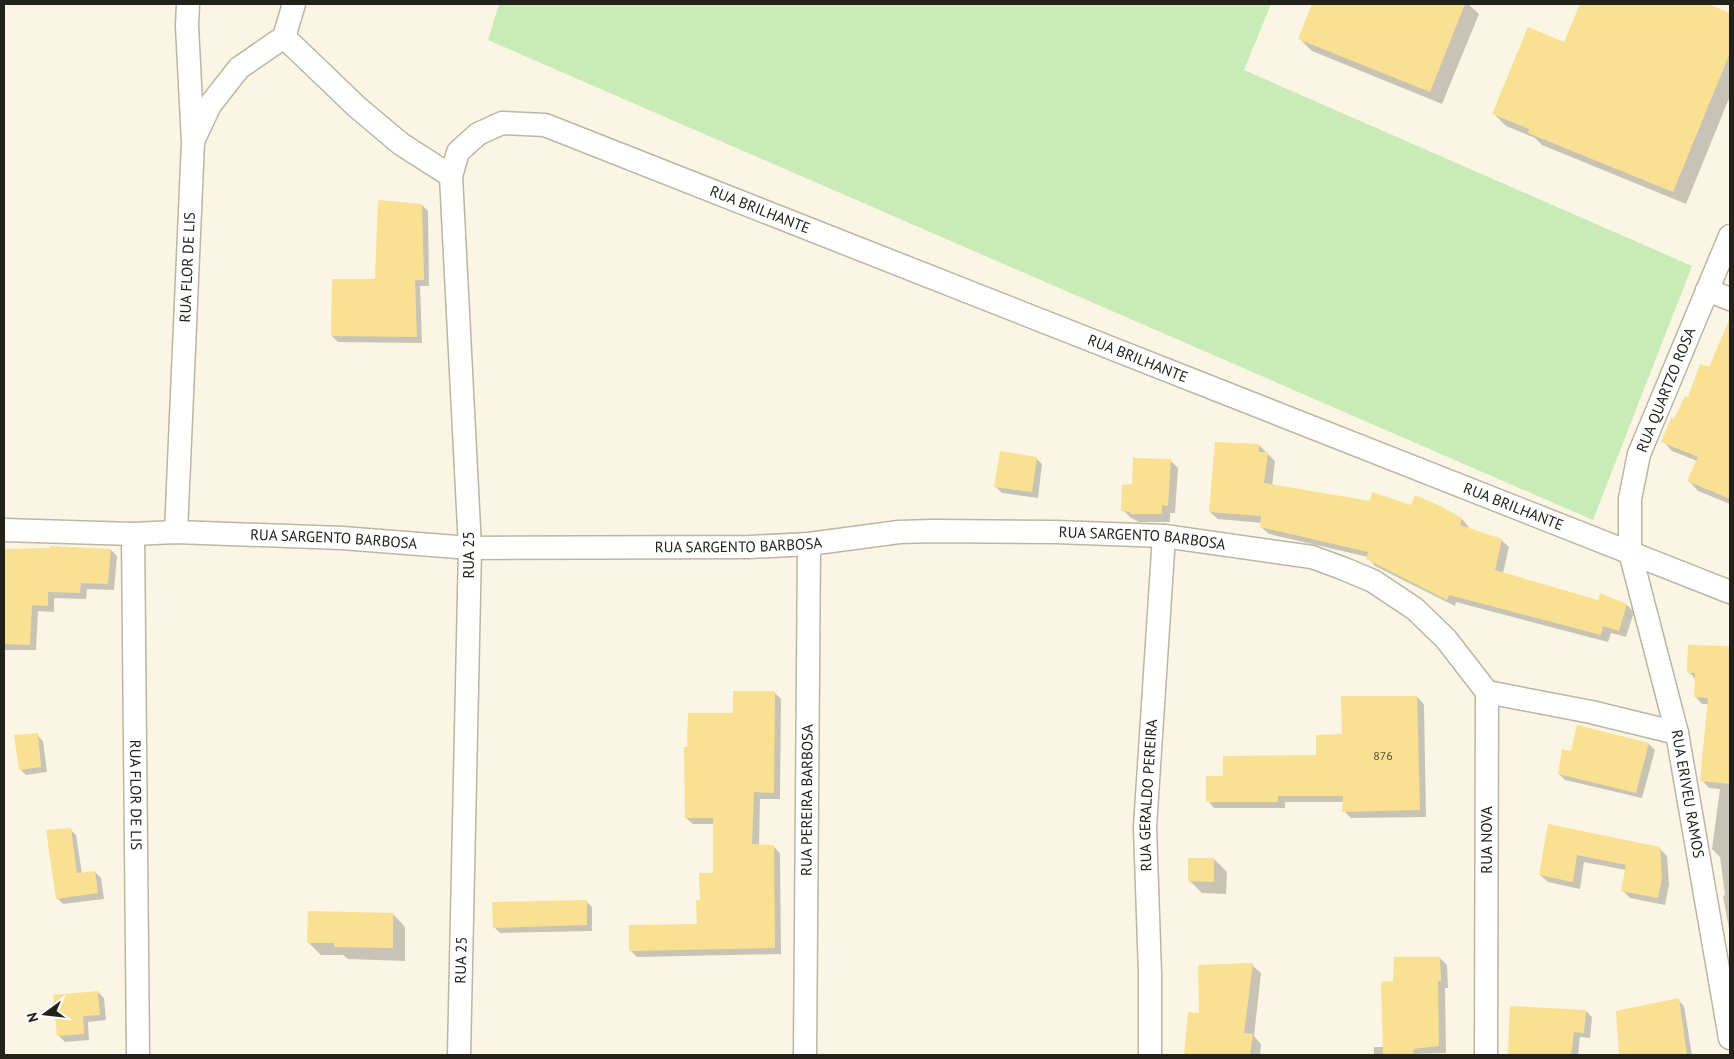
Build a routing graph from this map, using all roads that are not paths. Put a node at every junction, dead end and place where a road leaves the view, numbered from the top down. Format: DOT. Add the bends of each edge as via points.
graph roads {
  1 [pos="188,4"];
  2 [pos="294,4"];
  3 [pos="284,36"];
  4 [pos="545,125"];
  5 [pos="193,142"];
  6 [pos="451,176"];
  7 [pos="1730,236"];
  8 [pos="1707,290"];
  9 [pos="1730,299"];
  10 [pos="4,530"];
  11 [pos="176,532"];
  12 [pos="133,534"];
  13 [pos="1164,536"];
  14 [pos="809,544"];
  15 [pos="470,548"];
  16 [pos="1630,552"];
  17 [pos="1730,592"];
  18 [pos="1487,692"];
  19 [pos="1677,733"];
  20 [pos="1730,1038"];
  21 [pos="138,1055"];
  22 [pos="459,1055"];
  23 [pos="805,1055"];
  24 [pos="1150,1055"];
  25 [pos="1486,1055"];
  1 -- 5 [label="street, RUA FLOR DE LIS"];
  2 -- 3 [label="street"];
  3 -- 5 [label="street" via="239,68 210,105"];
  3 -- 6 [label="street" via="357,107 401,144"];
  4 -- 6 [label="street, RUA 25" via="502,123 478,134 458,152"];
  4 -- 16 [label="street, RUA BRILHANTE"];
  5 -- 11 [label="street, RUA FLOR DE LIS"];
  6 -- 15 [label="street, RUA 25"];
  7 -- 8 [label="street, RUA QUARTZO ROSA"];
  8 -- 9 [label="street"];
  8 -- 16 [label="street, RUA QUARTZO ROSA" via="1639,454 1630,499"];
  10 -- 12 [label="street, RUA SARGENTO BARBOSA"];
  11 -- 12 [label="street, RUA SARGENTO BARBOSA"];
  11 -- 15 [label="street, RUA SARGENTO BARBOSA" via="342,538"];
  12 -- 21 [label="street, RUA FLOR DE LIS"];
  13 -- 14 [label="street, RUA SARGENTO BARBOSA" via="934,530"];
  13 -- 18 [label="street, RUA SARGENTO BARBOSA" via="1312,557 1372,581 1415,608 1446,639"];
  13 -- 24 [label="street, RUA GERALDO PEREIRA" via="1145,827"];
  14 -- 15 [label="street, RUA SARGENTO BARBOSA"];
  14 -- 23 [label="street, RUA PEREIRA BARBOSA"];
  15 -- 22 [label="street, RUA 25"];
  16 -- 17 [label="street, RUA BRILHANTE"];
  16 -- 19 [label="street, RUA ERIVEU RAMOS"];
  18 -- 19 [label="street"];
  18 -- 25 [label="street, RUA NOVA"];
  19 -- 20 [label="street, RUA ERIVEU RAMOS"];
}
